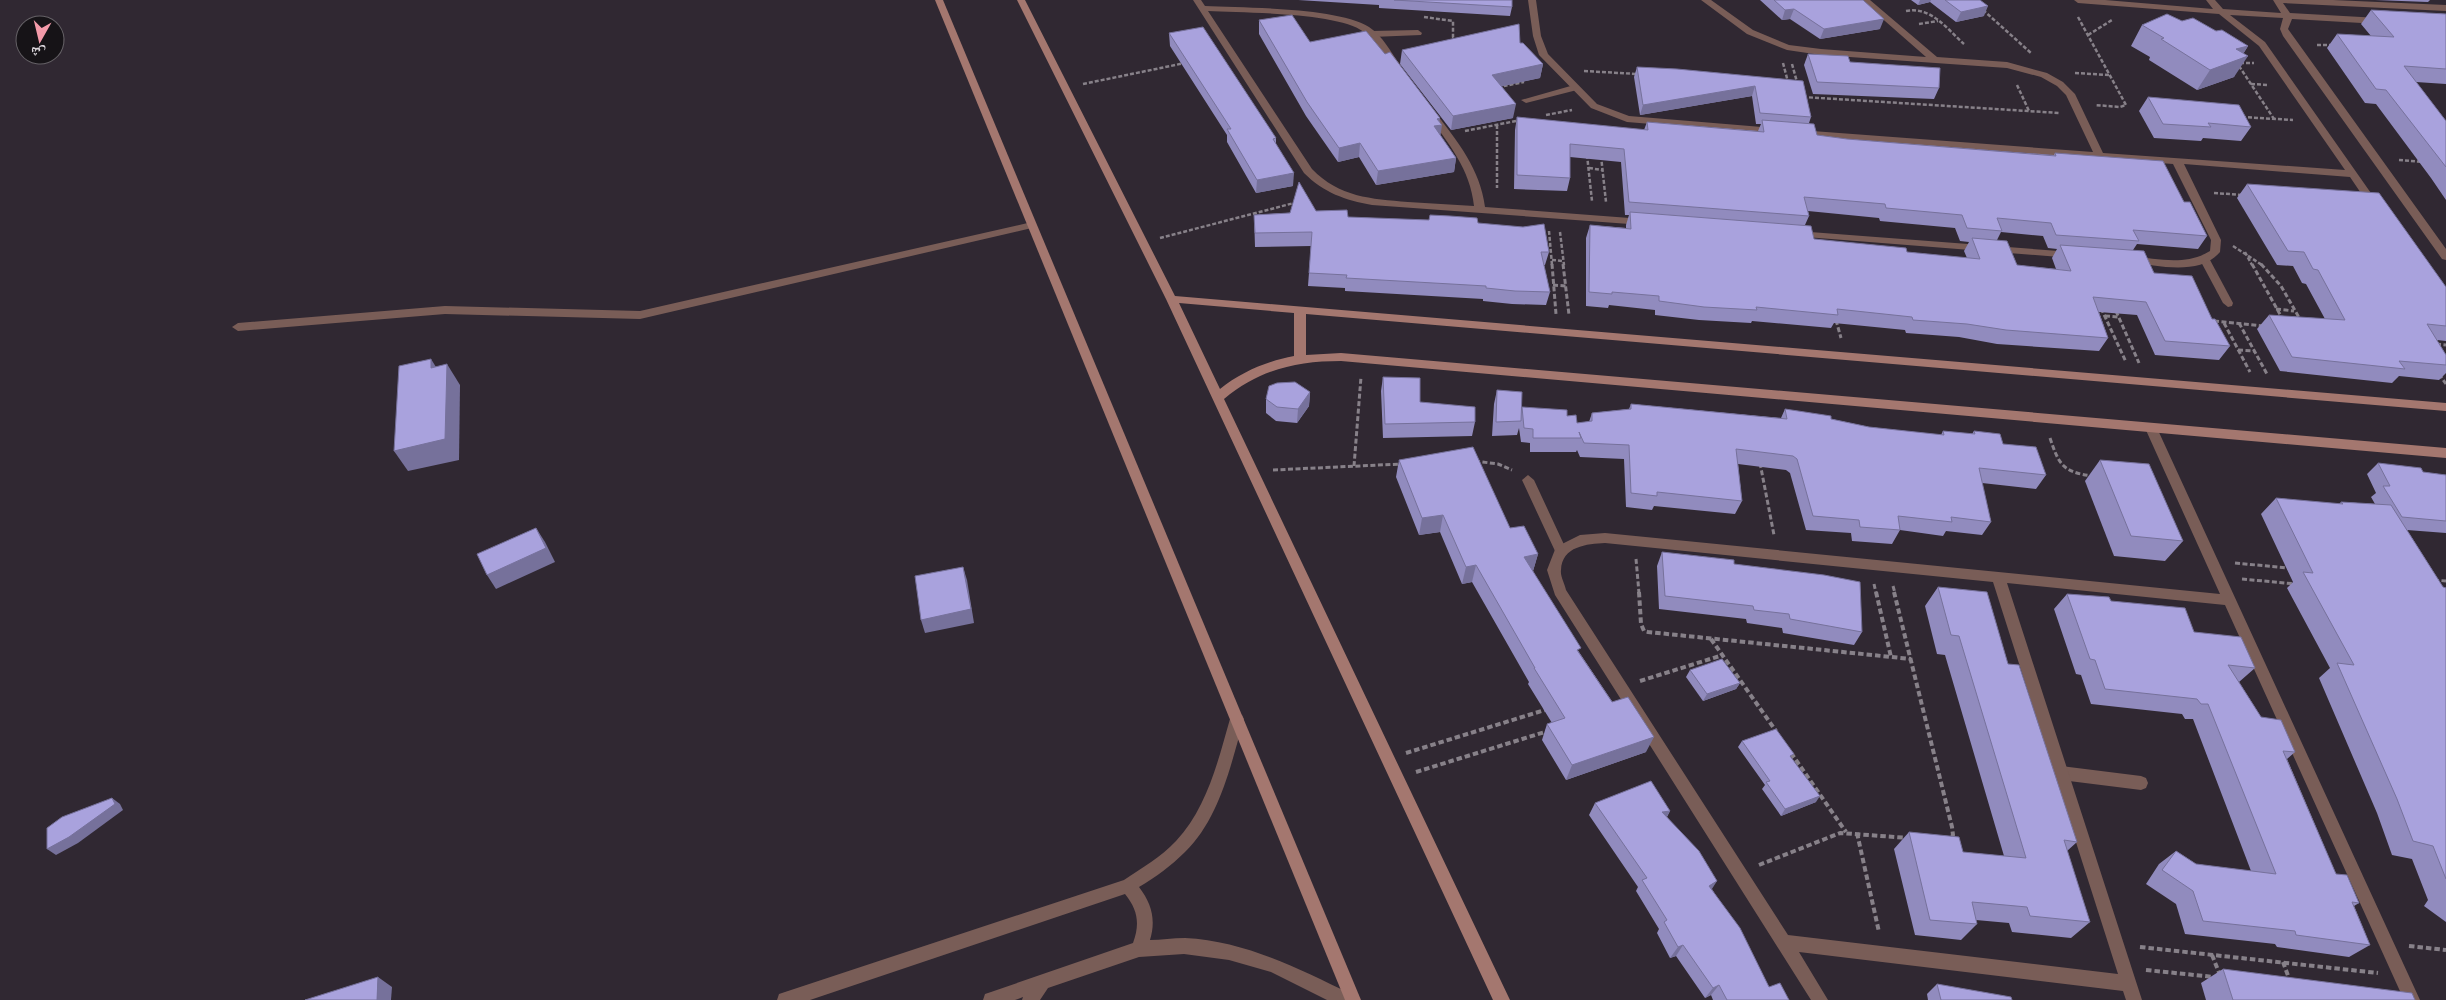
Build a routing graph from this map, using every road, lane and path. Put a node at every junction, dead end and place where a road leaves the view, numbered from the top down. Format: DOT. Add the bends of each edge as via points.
graph roads {
  1 [pos="939,0"];
  2 [pos="1021,0"];
  3 [pos="1532,0"];
  4 [pos="1705,0"];
  5 [pos="1865,0"];
  6 [pos="2210,0"];
  7 [pos="2278,0"];
  8 [pos="1199,4"];
  9 [pos="2076,4"];
  10 [pos="1978,5"];
  11 [pos="2446,8"];
  12 [pos="1984,10"];
  13 [pos="1975,11"];
  14 [pos="2218,12"];
  15 [pos="1882,15"];
  16 [pos="2288,16"];
  17 [pos="1418,17"];
  18 [pos="2117,18"];
  19 [pos="2387,22"];
  20 [pos="1418,33"];
  21 [pos="1372,34"];
  22 [pos="2088,35"];
  23 [pos="1448,40"];
  24 [pos="1455,40"];
  25 [pos="1463,40"];
  26 [pos="2292,44"];
  27 [pos="1783,45"];
  28 [pos="2331,45"];
  29 [pos="1459,46"];
  30 [pos="2032,54"];
  31 [pos="1935,60"];
  32 [pos="2236,62"];
  33 [pos="1185,63"];
  34 [pos="1988,64"];
  35 [pos="2007,65"];
  36 [pos="1556,69"];
  37 [pos="1402,74"];
  38 [pos="1643,75"];
  39 [pos="1779,84"];
  40 [pos="1789,84"];
  41 [pos="1064,88"];
  42 [pos="1577,91"];
  43 [pos="1799,91"];
  44 [pos="1801,97"];
  45 [pos="1526,100"];
  46 [pos="1425,104"];
  47 [pos="2075,104"];
  48 [pos="2030,111"];
  49 [pos="2080,114"];
  50 [pos="1538,116"];
  51 [pos="2241,117"];
  52 [pos="1529,118"];
  53 [pos="2274,119"];
  54 [pos="2316,122"];
  55 [pos="1497,124"];
  56 [pos="1448,134"];
  57 [pos="1812,134"];
  58 [pos="1587,151"];
  59 [pos="1600,152"];
  60 [pos="2099,155"];
  61 [pos="2375,159"];
  62 [pos="2177,161"];
  63 [pos="2428,162"];
  64 [pos="1589,168"];
  65 [pos="1602,170"];
  66 [pos="2352,174"];
  67 [pos="2192,192"];
  68 [pos="2246,195"];
  69 [pos="1296,202"];
  70 [pos="1480,210"];
  71 [pos="1497,211"];
  72 [pos="2379,212"];
  73 [pos="1553,216"];
  74 [pos="1594,219"];
  75 [pos="1608,220"];
  76 [pos="1658,224"];
  77 [pos="1032,225"];
  78 [pos="1786,233"];
  79 [pos="1142,242"];
  80 [pos="2244,251"];
  81 [pos="2084,256"];
  82 [pos="2446,256"];
  83 [pos="2118,258"];
  84 [pos="1551,260"];
  85 [pos="2205,260"];
  86 [pos="1563,261"];
  87 [pos="1554,285"];
  88 [pos="1566,286"];
  89 [pos="1171,300"];
  90 [pos="2228,303"];
  91 [pos="2101,307"];
  92 [pos="2115,308"];
  93 [pos="2276,309"];
  94 [pos="1300,310"];
  95 [pos="2295,311"];
  96 [pos="2105,316"];
  97 [pos="2119,317"];
  98 [pos="1836,319"];
  99 [pos="2283,321"];
  100 [pos="2224,322"];
  101 [pos="238,327"];
  102 [pos="1557,332"];
  103 [pos="1571,333"];
  104 [pos="2430,344"];
  105 [pos="2446,345"];
  106 [pos="2238,350"];
  107 [pos="2255,351"];
  108 [pos="1845,356"];
  109 [pos="1300,358"];
  110 [pos="1362,359"];
  111 [pos="2435,368"];
  112 [pos="2135,380"];
  113 [pos="2148,381"];
  114 [pos="2446,384"];
  115 [pos="2260,391"];
  116 [pos="2277,392"];
  117 [pos="1218,397"];
  118 [pos="2446,407"];
  119 [pos="2042,419"];
  120 [pos="2151,428"];
  121 [pos="2446,453"];
  122 [pos="1760,460"];
  123 [pos="1472,461"];
  124 [pos="1404,464"];
  125 [pos="1354,466"];
  126 [pos="1252,471"];
  127 [pos="2101,477"];
  128 [pos="1528,480"];
  129 [pos="1634,541"];
  130 [pos="1561,552"];
  131 [pos="1778,555"];
  132 [pos="2212,561"];
  133 [pos="1870,564"];
  134 [pos="1888,566"];
  135 [pos="2294,568"];
  136 [pos="1998,577"];
  137 [pos="2219,577"];
  138 [pos="2426,580"];
  139 [pos="2446,581"];
  140 [pos="2302,584"];
  141 [pos="2229,600"];
  142 [pos="1711,639"];
  143 [pos="1723,655"];
  144 [pos="1892,657"];
  145 [pos="1911,659"];
  146 [pos="1621,686"];
  147 [pos="1556,707"];
  148 [pos="1237,720"];
  149 [pos="1557,728"];
  150 [pos="1779,736"];
  151 [pos="1790,752"];
  152 [pos="1387,758"];
  153 [pos="2061,773"];
  154 [pos="1396,778"];
  155 [pos="2141,783"];
  156 [pos="1846,832"];
  157 [pos="1857,833"];
  158 [pos="1914,838"];
  159 [pos="1943,841"];
  160 [pos="1739,872"];
  161 [pos="1128,886"];
  162 [pos="1783,942"];
  163 [pos="2386,943"];
  164 [pos="2116,944"];
  165 [pos="1139,949"];
  166 [pos="2446,950"];
  167 [pos="1884,954"];
  168 [pos="2212,955"];
  169 [pos="2283,962"];
  170 [pos="2124,968"];
  171 [pos="2400,975"];
  172 [pos="1043,982"];
  173 [pos="2129,984"];
  174 [pos="2284,985"];
  175 [pos="785,1000"];
  176 [pos="991,1000"];
  177 [pos="1030,1000"];
  178 [pos="1345,1000"];
  179 [pos="1353,1000"];
  180 [pos="1502,1000"];
  181 [pos="1820,1000"];
  182 [pos="2134,1000"];
  183 [pos="2412,1000"];
  1 -- 77 [label="street"];
  2 -- 41 [label="street"];
  3 -- 36 [label="street" via="1539,44"];
  4 -- 27 [label="street" via="1750,32"];
  5 -- 15 [label="street"];
  6 -- 14 [label="street"];
  7 -- 11 [label="street"];
  7 -- 16 [label="street"];
  8 -- 21 [label="street" via="1344,20 1356,23"];
  8 -- 70 [label="street" via="1318,183 1352,199"];
  9 -- 14 [label="street"];
  9 -- 22 [label="path"];
  10 -- 12 [label="path"];
  12 -- 13 [label="path"];
  12 -- 30 [label="path"];
  14 -- 16 [label="street"];
  14 -- 54 [label="street" via="2244,26 2262,44"];
  15 -- 31 [label="street"];
  15 -- 34 [label="path" via="1924,10"];
  16 -- 19 [label="street"];
  16 -- 26 [label="street" via="2284,29"];
  17 -- 24 [label="path" via="1453,20"];
  18 -- 22 [label="path"];
  20 -- 21 [label="street"];
  21 -- 37 [label="street"];
  22 -- 47 [label="path" via="2126,105"];
  23 -- 24 [label="path"];
  24 -- 25 [label="path"];
  24 -- 29 [label="path"];
  26 -- 28 [label="path"];
  26 -- 61 [label="street"];
  27 -- 31 [label="street" via="1821,52"];
  27 -- 40 [label="path"];
  27 -- 40 [label="path" via="1798,85"];
  31 -- 34 [label="street"];
  32 -- 53 [label="path"];
  33 -- 41 [label="path"];
  34 -- 35 [label="street"];
  35 -- 47 [label="street" via="2052,80 2070,94"];
  35 -- 48 [label="path"];
  36 -- 38 [label="path"];
  36 -- 42 [label="street"];
  39 -- 40 [label="path"];
  41 -- 79 [label="street"];
  42 -- 45 [label="street"];
  42 -- 50 [label="path" via="1583,107"];
  42 -- 57 [label="street" via="1594,106 1627,119"];
  43 -- 44 [label="path"];
  44 -- 48 [label="path"];
  44 -- 57 [label="path"];
  46 -- 56 [label="street"];
  47 -- 49 [label="street"];
  48 -- 49 [label="path"];
  49 -- 60 [label="street"];
  51 -- 53 [label="path"];
  52 -- 55 [label="path"];
  53 -- 54 [label="path"];
  54 -- 66 [label="street"];
  55 -- 56 [label="path"];
  55 -- 71 [label="path"];
  56 -- 70 [label="street" via="1468,162 1479,194"];
  57 -- 60 [label="street"];
  58 -- 64 [label="path"];
  59 -- 65 [label="path"];
  60 -- 62 [label="street"];
  61 -- 63 [label="path"];
  61 -- 82 [label="street"];
  62 -- 66 [label="street"];
  62 -- 67 [label="street"];
  64 -- 65 [label="path"];
  64 -- 74 [label="path"];
  65 -- 75 [label="path"];
  66 -- 72 [label="street"];
  67 -- 68 [label="path"];
  67 -- 85 [label="street" via="2216,240 2215,252"];
  69 -- 79 [label="path"];
  70 -- 71 [label="street"];
  71 -- 73 [label="street"];
  73 -- 74 [label="street"];
  73 -- 84 [label="path"];
  73 -- 86 [label="path"];
  74 -- 75 [label="street"];
  75 -- 76 [label="street"];
  77 -- 101 [label="street" via="640,315 445,310"];
  77 -- 148 [label="street"];
  78 -- 81 [label="street"];
  79 -- 89 [label="street"];
  80 -- 93 [label="path"];
  83 -- 85 [label="street" via="2188,264"];
  84 -- 86 [label="path"];
  84 -- 87 [label="path"];
  85 -- 90 [label="street"];
  86 -- 88 [label="path"];
  87 -- 88 [label="path"];
  87 -- 102 [label="path"];
  88 -- 103 [label="path"];
  89 -- 94 [label="street"];
  89 -- 117 [label="street"];
  90 -- 107 [label="path"];
  91 -- 96 [label="path"];
  92 -- 97 [label="path"];
  93 -- 95 [label="path"];
  93 -- 99 [label="path"];
  94 -- 102 [label="street"];
  94 -- 109 [label="street"];
  96 -- 97 [label="path"];
  96 -- 112 [label="path"];
  97 -- 113 [label="path"];
  98 -- 108 [label="path"];
  100 -- 106 [label="path"];
  102 -- 103 [label="street"];
  103 -- 108 [label="street"];
  104 -- 105 [label="path"];
  106 -- 107 [label="path"];
  106 -- 115 [label="path"];
  107 -- 116 [label="path"];
  108 -- 112 [label="street"];
  109 -- 110 [label="street"];
  109 -- 117 [label="street" via="1253,372"];
  110 -- 119 [label="street"];
  110 -- 125 [label="path"];
  111 -- 114 [label="path"];
  112 -- 113 [label="street"];
  113 -- 115 [label="street"];
  115 -- 116 [label="street"];
  116 -- 118 [label="street"];
  117 -- 126 [label="street"];
  119 -- 120 [label="street"];
  119 -- 127 [label="path" via="2060,466 2074,474"];
  120 -- 121 [label="street"];
  120 -- 132 [label="street"];
  122 -- 131 [label="path"];
  123 -- 128 [label="path" via="1498,464"];
  124 -- 125 [label="path"];
  125 -- 126 [label="path"];
  126 -- 152 [label="street"];
  128 -- 130 [label="street"];
  129 -- 130 [label="street" via="1580,540"];
  129 -- 131 [label="street"];
  129 -- 142 [label="path" via="1644,631"];
  130 -- 146 [label="street" via="1554,570 1560,591"];
  131 -- 133 [label="street"];
  132 -- 135 [label="path"];
  132 -- 137 [label="street"];
  133 -- 134 [label="street"];
  133 -- 144 [label="path"];
  134 -- 136 [label="street"];
  134 -- 145 [label="path"];
  136 -- 141 [label="street"];
  136 -- 153 [label="street"];
  137 -- 140 [label="path"];
  137 -- 141 [label="street"];
  138 -- 139 [label="path"];
  141 -- 163 [label="street"];
  142 -- 143 [label="path"];
  142 -- 144 [label="path"];
  143 -- 146 [label="path"];
  143 -- 150 [label="path"];
  144 -- 145 [label="path"];
  145 -- 159 [label="path" via="1952,827 1953,835"];
  146 -- 160 [label="street"];
  147 -- 152 [label="path"];
  148 -- 161 [label="street" via="1217,789 1198,827 1168,860"];
  148 -- 179 [label="street"];
  149 -- 154 [label="path"];
  151 -- 156 [label="path"];
  152 -- 154 [label="street"];
  153 -- 155 [label="street"];
  153 -- 164 [label="street"];
  154 -- 180 [label="street"];
  156 -- 157 [label="path"];
  156 -- 160 [label="path"];
  157 -- 158 [label="path"];
  157 -- 167 [label="path"];
  160 -- 162 [label="street"];
  161 -- 165 [label="street" via="1146,915"];
  161 -- 175 [label="street"];
  162 -- 167 [label="street"];
  162 -- 181 [label="street"];
  163 -- 166 [label="path"];
  163 -- 171 [label="street"];
  164 -- 168 [label="path"];
  164 -- 170 [label="street"];
  165 -- 172 [label="street"];
  165 -- 178 [label="street" via="1184,946 1229,952 1274,965"];
  167 -- 173 [label="street"];
  168 -- 169 [label="path"];
  168 -- 170 [label="path" via="2221,978"];
  169 -- 171 [label="path"];
  169 -- 174 [label="path" via="2292,986"];
  170 -- 173 [label="street"];
  171 -- 183 [label="street"];
  172 -- 176 [label="street"];
  172 -- 177 [label="street"];
  173 -- 182 [label="street"];
}
